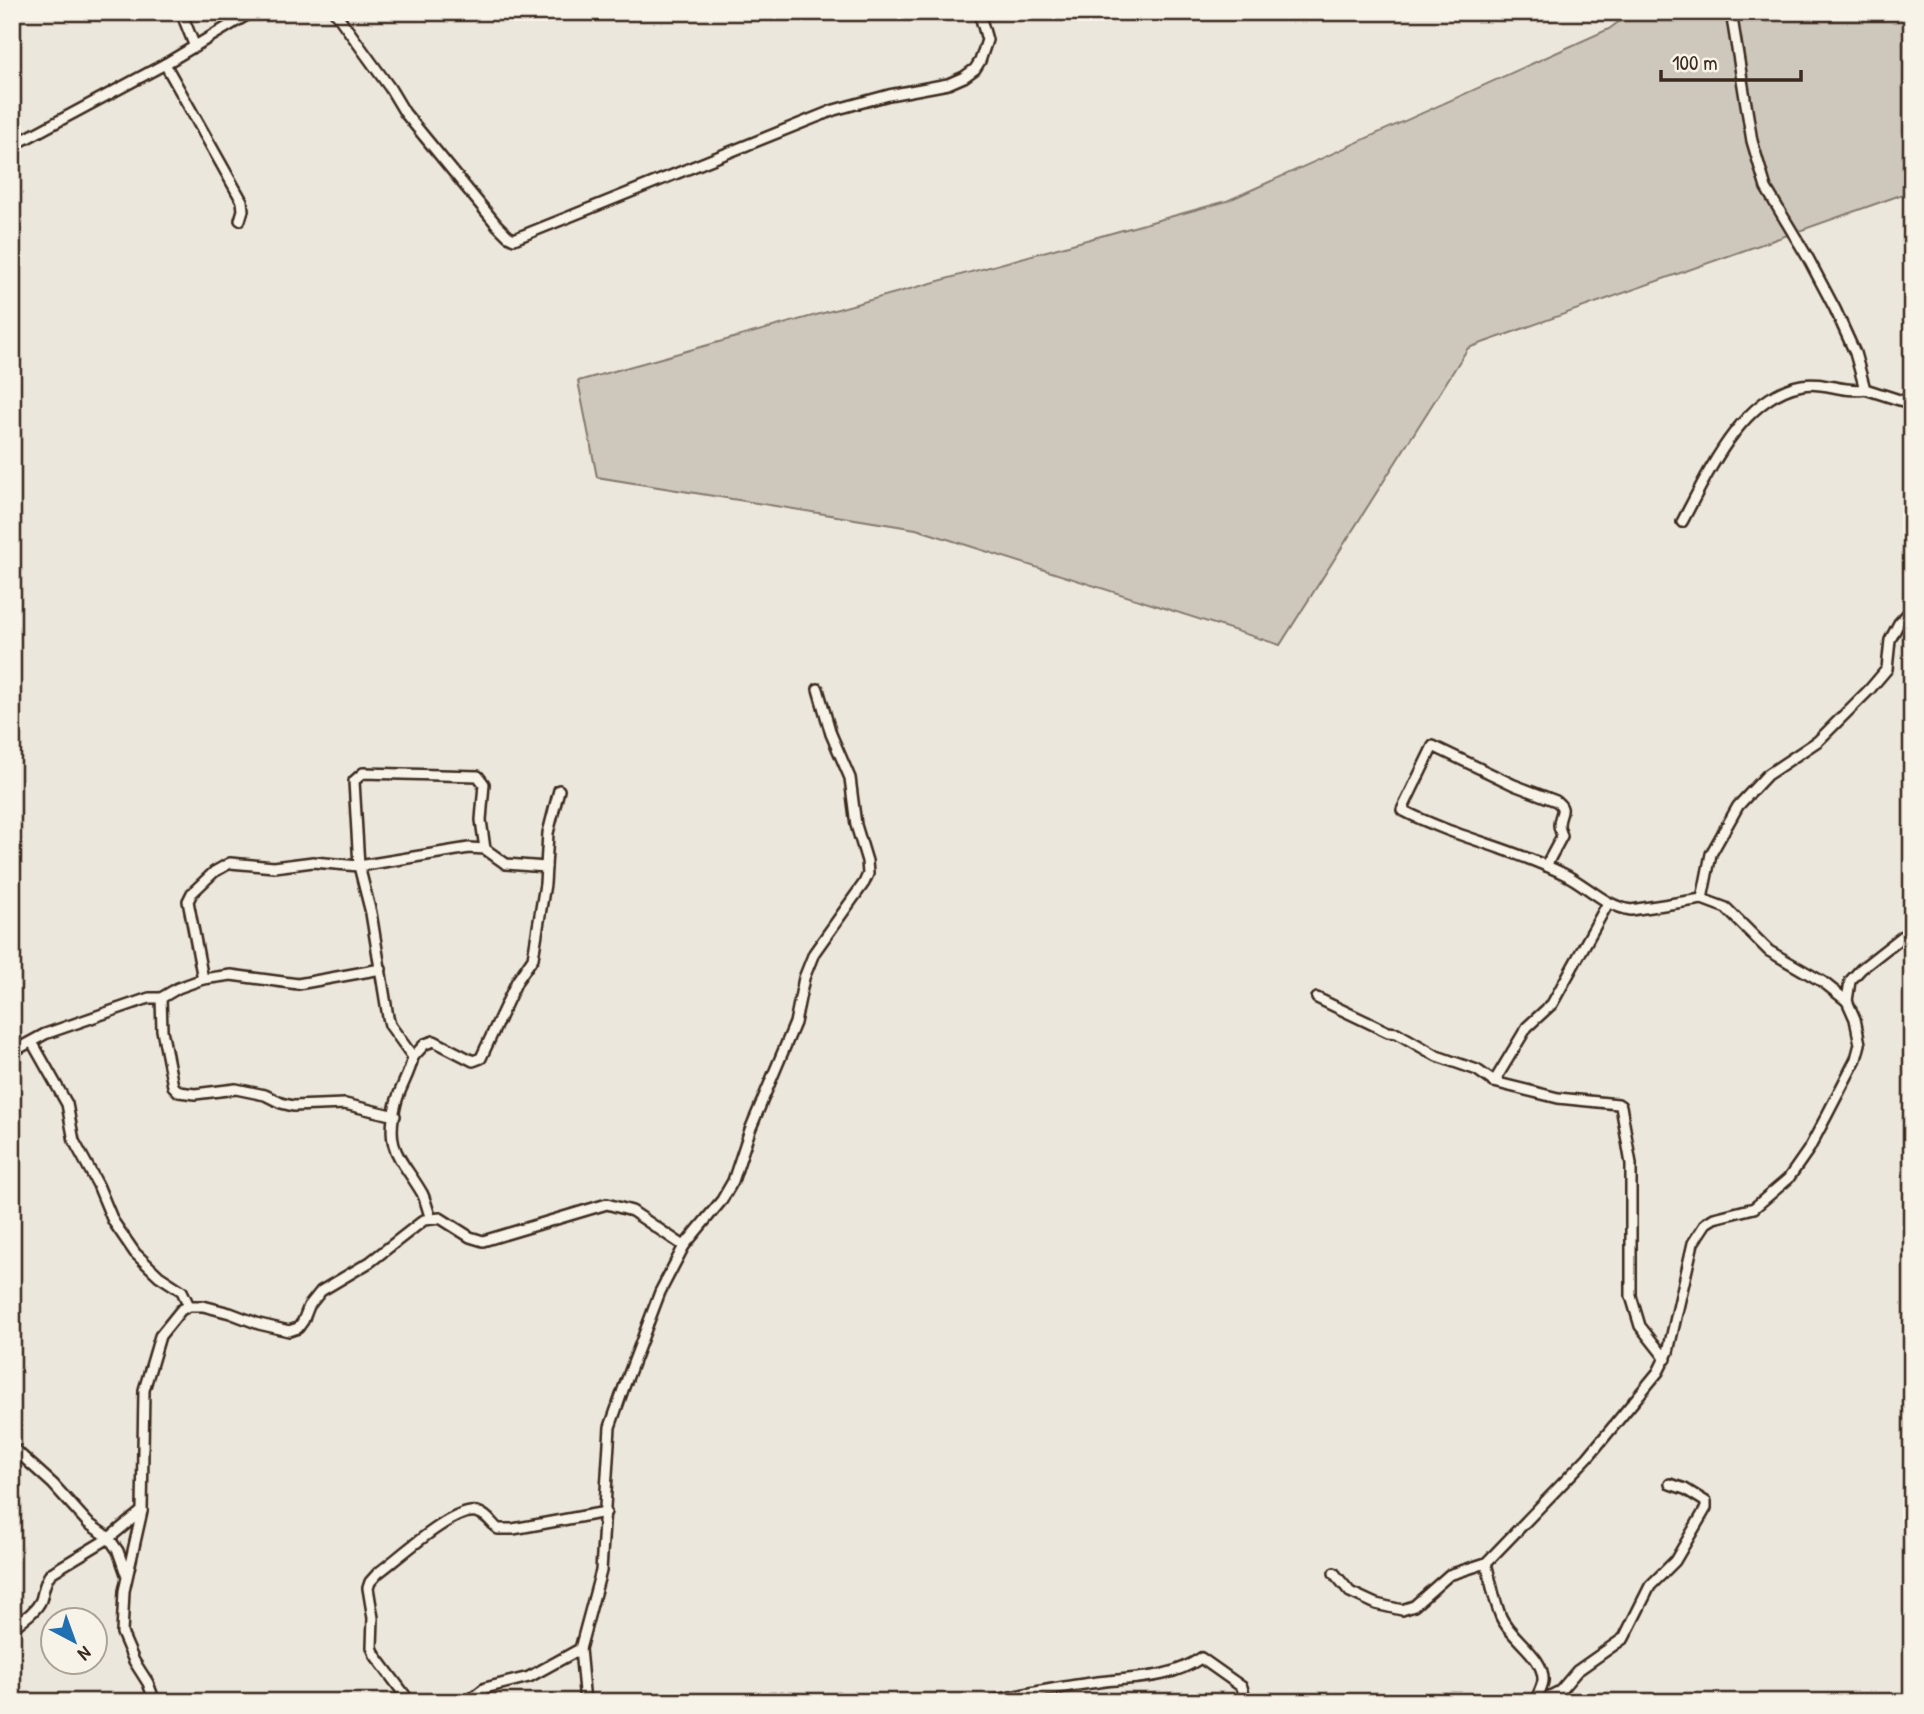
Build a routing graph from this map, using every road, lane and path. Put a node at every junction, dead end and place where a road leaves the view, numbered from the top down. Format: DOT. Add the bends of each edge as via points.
graph roads {
  1 [pos="181,12"];
  2 [pos="252,12"];
  3 [pos="335,12"];
  4 [pos="979,12"];
  5 [pos="1731,12"];
  6 [pos="195,47"];
  7 [pos="165,64"];
  8 [pos="12,146"];
  9 [pos="240,219"];
  10 [pos="1866,389"];
  11 [pos="1912,404"];
  12 [pos="1682,522"];
  13 [pos="1912,609"];
  14 [pos="818,689"];
  15 [pos="559,790"];
  16 [pos="485,849"];
  17 [pos="359,866"];
  18 [pos="1546,866"];
  19 [pos="546,867"];
  20 [pos="1702,899"];
  21 [pos="1608,903"];
  22 [pos="1912,929"];
  23 [pos="381,969"];
  24 [pos="203,979"];
  25 [pos="161,998"];
  26 [pos="1318,998"];
  27 [pos="1847,1001"];
  28 [pos="32,1042"];
  29 [pos="12,1052"];
  30 [pos="413,1057"];
  31 [pos="1494,1082"];
  32 [pos="395,1115"];
  33 [pos="431,1219"];
  34 [pos="684,1246"];
  35 [pos="189,1306"];
  36 [pos="1666,1359"];
  37 [pos="12,1447"];
  38 [pos="1670,1484"];
  39 [pos="142,1511"];
  40 [pos="606,1512"];
  41 [pos="109,1538"];
  42 [pos="1486,1563"];
  43 [pos="1334,1573"];
  44 [pos="126,1574"];
  45 [pos="12,1628"];
  46 [pos="580,1649"];
  47 [pos="155,1702"];
  48 [pos="410,1702"];
  49 [pos="467,1702"];
  50 [pos="586,1702"];
  51 [pos="986,1702"];
  52 [pos="1246,1702"];
  53 [pos="1536,1702"];
  1 -- 6 [label="street"];
  2 -- 6 [label="street"];
  3 -- 4 [label="street" via="405,113 513,239 834,110 964,77 980,61 987,40"];
  5 -- 10 [label="street" via="1749,128 1762,177 1835,309"];
  6 -- 7 [label="street"];
  7 -- 8 [label="street"];
  7 -- 9 [label="street" via="242,201"];
  10 -- 11 [label="street"];
  10 -- 12 [label="street" via="1806,384 1774,393 1744,421 1716,459"];
  13 -- 20 [label="street" via="1890,640 1887,669 1870,689 1818,740 1768,775 1738,806 1711,853"];
  14 -- 34 [label="street" via="850,778 868,874 814,953 790,1039 733,1181"];
  15 -- 19 [label="street" via="548,833"];
  16 -- 17 [label="street" via="426,853"];
  16 -- 17 [label="street" via="481,820 484,784 478,776 363,773 354,781 353,792"];
  16 -- 19 [label="street" via="506,864"];
  17 -- 23 [label="street"];
  17 -- 24 [label="street" via="230,863 214,872 188,901"];
  18 -- 18 [label="street" via="1402,810 1433,746 1562,806 1562,836"];
  18 -- 21 [label="street"];
  19 -- 30 [label="street" via="533,958 517,981 481,1058 473,1061 435,1041"];
  20 -- 21 [label="street" via="1631,910"];
  20 -- 27 [label="street" via="1726,908 1769,951"];
  21 -- 31 [label="street" via="1552,1004 1527,1027"];
  22 -- 27 [label="street" via="1850,981"];
  23 -- 24 [label="street" via="298,984 231,975"];
  23 -- 30 [label="street" via="390,1025"];
  24 -- 25 [label="street"];
  25 -- 28 [label="street" via="113,1010"];
  25 -- 32 [label="street" via="162,1030 173,1086 179,1092 236,1089 293,1105 345,1104"];
  26 -- 31 [label="street" via="1437,1056 1477,1070"];
  27 -- 36 [label="street" via="1860,1044 1856,1059 1788,1179 1754,1208 1706,1223 1693,1243"];
  28 -- 29 [label="street"];
  28 -- 35 [label="street" via="67,1104 74,1141 113,1221 135,1253 182,1291"];
  30 -- 32 [label="street"];
  31 -- 36 [label="street" via="1558,1098 1621,1106 1630,1164 1634,1308 1640,1326"];
  32 -- 33 [label="street" via="392,1138 397,1158 423,1195"];
  33 -- 34 [label="street" via="440,1218 483,1241 607,1204 632,1211"];
  33 -- 35 [label="street" via="321,1291 298,1328 289,1331"];
  34 -- 40 [label="street" via="660,1292 610,1427"];
  35 -- 39 [label="street" via="160,1336 144,1390"];
  36 -- 42 [label="street" via="1588,1457"];
  37 -- 41 [label="street"];
  38 -- 53 [label="street" via="1706,1502 1675,1561 1650,1587 1624,1638 1577,1671 1560,1691"];
  39 -- 41 [label="street"];
  39 -- 44 [label="street"];
  40 -- 46 [label="street" via="601,1571"];
  40 -- 48 [label="street" via="513,1529 498,1529 487,1516 476,1512 460,1514 378,1573 368,1588 372,1647"];
  41 -- 44 [label="street"];
  41 -- 45 [label="street" via="51,1573 34,1611"];
  42 -- 43 [label="street" via="1449,1574 1427,1596 1402,1610 1350,1592"];
  42 -- 53 [label="street" via="1501,1617 1542,1668"];
  44 -- 47 [label="street" via="122,1633"];
  46 -- 49 [label="street" via="529,1678 485,1688"];
  46 -- 50 [label="street"];
  51 -- 52 [label="street" via="1083,1684 1141,1679 1181,1669 1201,1658 1242,1687"];
}
